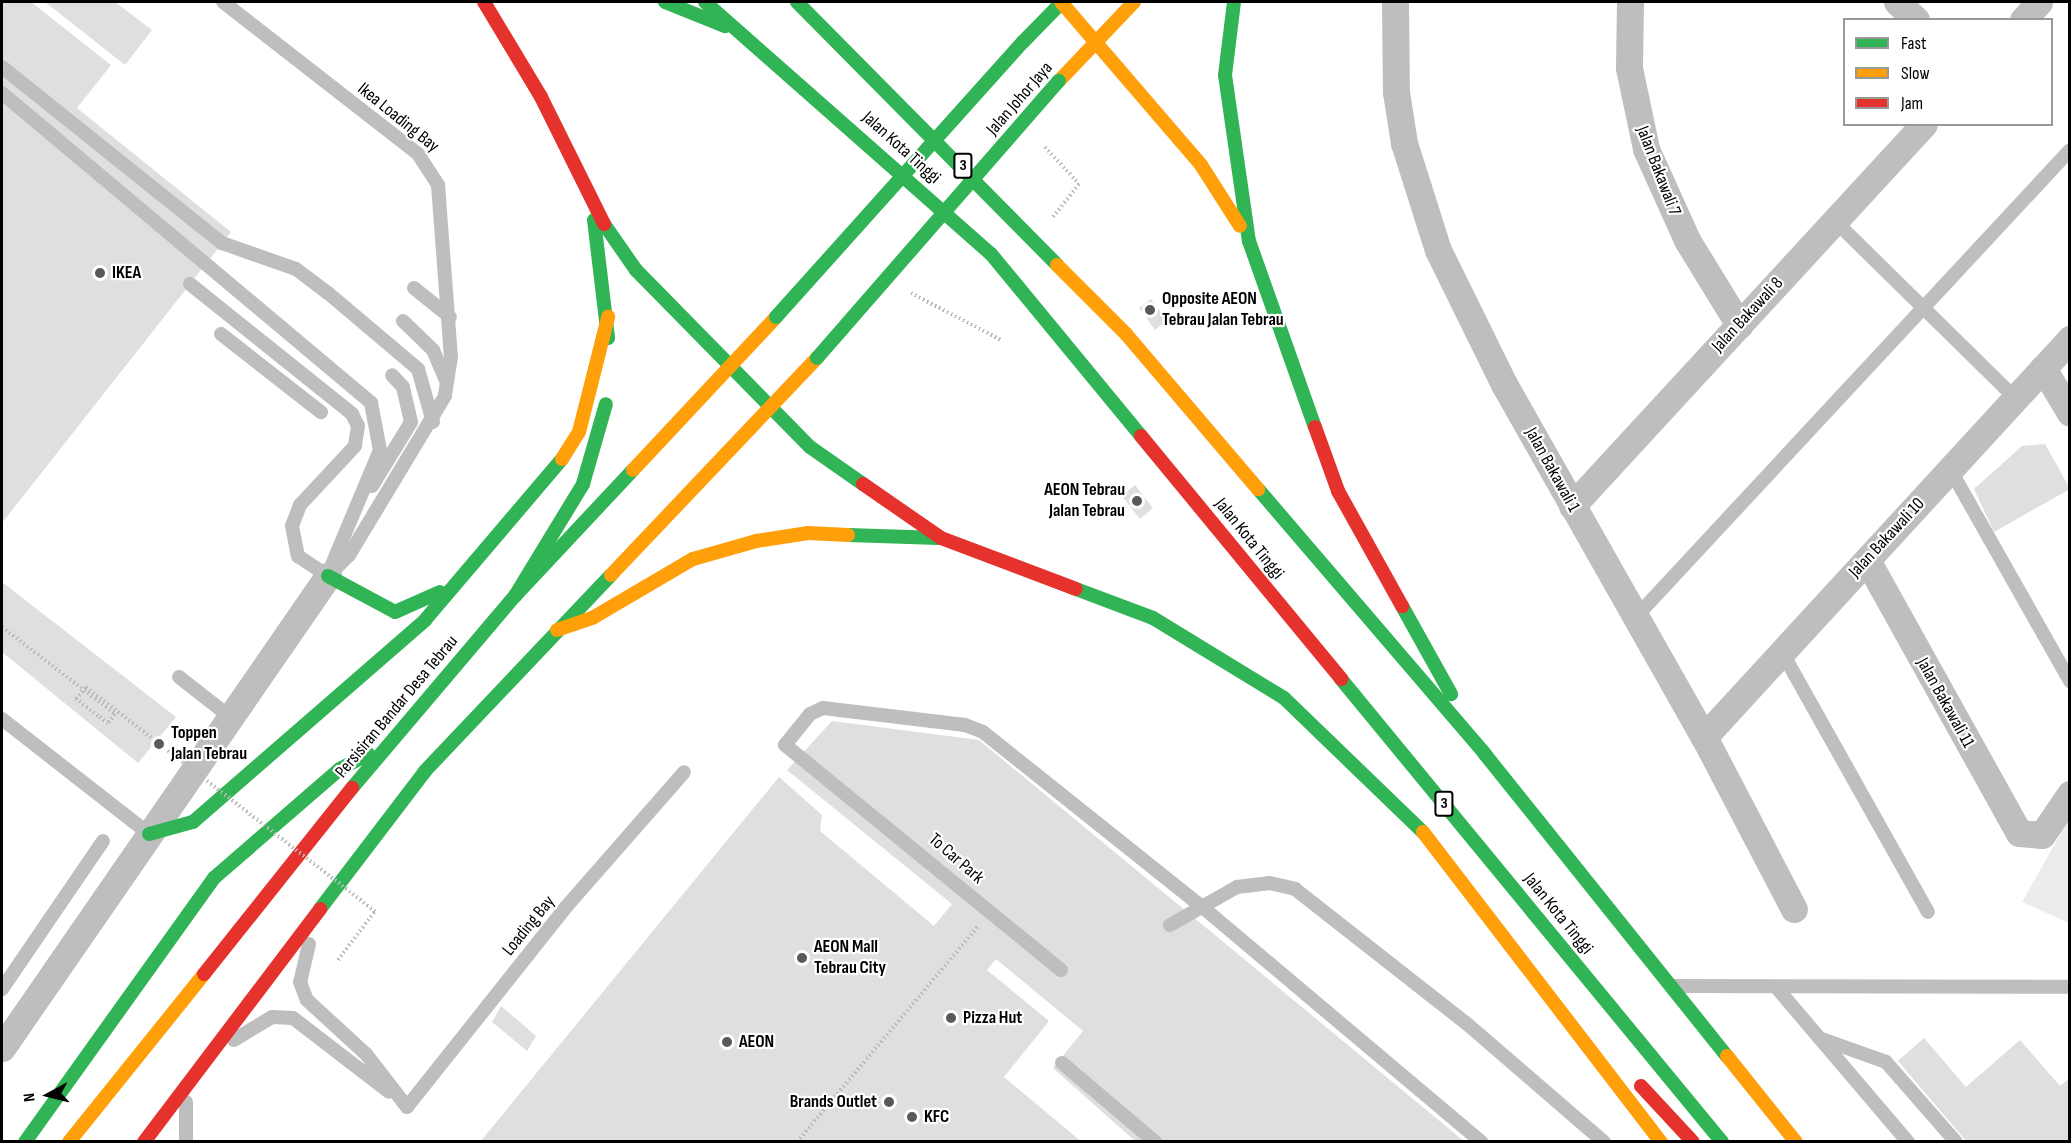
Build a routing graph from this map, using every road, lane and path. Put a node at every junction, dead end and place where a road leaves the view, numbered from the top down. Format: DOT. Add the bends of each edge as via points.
graph roads {
  1 [pos="224,2"];
  2 [pos="484,2"];
  3 [pos="665,2"];
  4 [pos="705,2"];
  5 [pos="797,2"];
  6 [pos="1062,2"];
  7 [pos="1134,2"];
  8 [pos="1234,2"];
  9 [pos="1395,2"];
  10 [pos="1630,2"];
  11 [pos="1897,2"];
  12 [pos="2040,2"];
  13 [pos="1915,18"];
  14 [pos="2025,18"];
  15 [pos="743,34"];
  16 [pos="1098,40"];
  17 [pos="2,67"];
  18 [pos="2,93"];
  19 [pos="1922,126"];
  20 [pos="1045,147"];
  21 [pos="2070,150"];
  22 [pos="590,205"];
  23 [pos="1053,217"];
  24 [pos="1835,221"];
  25 [pos="1249,241"];
  26 [pos="190,284"];
  27 [pos="414,288"];
  28 [pos="905,290"];
  29 [pos="1924,307"];
  30 [pos="450,317"];
  31 [pos="608,317"];
  32 [pos="776,317"];
  33 [pos="402,321"];
  34 [pos="1739,325"];
  35 [pos="221,334"];
  36 [pos="2070,339"];
  37 [pos="1001,340"];
  38 [pos="731,368"];
  39 [pos="2043,368"];
  40 [pos="392,375"];
  41 [pos="447,385"];
  42 [pos="2015,398"];
  43 [pos="770,406"];
  44 [pos="321,412"];
  45 [pos="2070,413"];
  46 [pos="433,422"];
  47 [pos="1950,469"];
  48 [pos="1572,506"];
  49 [pos="342,534"];
  50 [pos="941,538"];
  51 [pos="1866,560"];
  52 [pos="328,576"];
  53 [pos="464,579"];
  54 [pos="515,596"];
  55 [pos="1634,619"];
  56 [pos="2,627"];
  57 [pos="557,630"];
  58 [pos="1782,652"];
  59 [pos="180,677"];
  60 [pos="2070,681"];
  61 [pos="230,717"];
  62 [pos="2,719"];
  63 [pos="1704,737"];
  64 [pos="388,744"];
  65 [pos="1484,753"];
  66 [pos="684,772"];
  67 [pos="2070,794"];
  68 [pos="149,834"];
  69 [pos="103,841"];
  70 [pos="325,901"];
  71 [pos="1200,905"];
  72 [pos="1794,909"];
  73 [pos="990,912"];
  74 [pos="1928,912"];
  75 [pos="1170,925"];
  76 [pos="338,960"];
  77 [pos="1061,970"];
  78 [pos="1671,986"];
  79 [pos="1776,987"];
  80 [pos="2070,987"];
  81 [pos="2,988"];
  82 [pos="1576,1029"];
  83 [pos="1817,1037"];
  84 [pos="2,1048"];
  85 [pos="206,1059"];
  86 [pos="1062,1064"];
  87 [pos="196,1072"];
  88 [pos="407,1107"];
  89 [pos="797,1141"];
  90 [pos="25,1142"];
  91 [pos="69,1142"];
  92 [pos="144,1142"];
  93 [pos="186,1142"];
  94 [pos="1155,1142"];
  95 [pos="1480,1142"];
  96 [pos="1604,1142"];
  97 [pos="1661,1142"];
  98 [pos="1693,1142"];
  99 [pos="1722,1142"];
  100 [pos="1796,1142"];
  101 [pos="1908,1142"];
  102 [pos="1956,1142"];
  1 -- 30 [label="lane, Ikea Loading Bay" via="435,174"];
  2 -- 22 [label="main road" via="510,39"];
  3 -- 15 [label="main road"];
  4 -- 15 [label="main road, Jalan Kota Tinggi / 3"];
  5 -- 65 [label="main road, Jalan Kota Tinggi / 3" via="1126,334"];
  6 -- 16 [label="main road"];
  6 -- 32 [label="main road, Jalan Johor Jaya, bridge"];
  7 -- 16 [label="main road, Jalan Johor Jaya"];
  8 -- 25 [label="main road" via="1225,75"];
  9 -- 48 [label="street, Jalan Bakawali 1" via="1396,92 1417,193 1465,310"];
  10 -- 34 [label="street, Jalan Bakawali 7" via="1629,68 1646,149 1687,240"];
  11 -- 13 [label="street"];
  12 -- 14 [label="street"];
  15 -- 99 [label="main road, Jalan Kota Tinggi / 3" via="991,254"];
  16 -- 25 [label="main road" via="1201,165"];
  16 -- 43 [label="main road, Jalan Johor Jaya, bridge"];
  17 -- 46 [label="lane" via="222,243 296,269 328,293 418,369"];
  18 -- 49 [label="lane" via="371,403 380,450"];
  19 -- 24 [label="street, Jalan Bakawali 8"];
  20 -- 23 [label="path" via="1079,184"];
  21 -- 29 [label="lane"];
  22 -- 31 [label="main road"];
  22 -- 38 [label="main road" via="658,298"];
  24 -- 29 [label="lane"];
  24 -- 34 [label="street, Jalan Bakawali 8"];
  25 -- 65 [label="main road" via="1338,491"];
  26 -- 52 [label="lane" via="343,406 358,426 355,446 300,505 292,526 298,556"];
  27 -- 30 [label="lane"];
  28 -- 37 [label="path"];
  29 -- 42 [label="lane"];
  29 -- 55 [label="lane"];
  30 -- 41 [label="lane, Ikea Loading Bay"];
  31 -- 53 [label="main road" via="579,432 550,480"];
  31 -- 54 [label="main road" via="609,385 583,484"];
  32 -- 38 [label="main road, Persisiran Bandar Desa Tebrau"];
  33 -- 41 [label="lane" via="433,350"];
  34 -- 48 [label="street, Jalan Bakawali 8"];
  35 -- 44 [label="lane"];
  36 -- 39 [label="street, Jalan Bakawali 10"];
  38 -- 43 [label="main road"];
  38 -- 54 [label="main road, Persisiran Bandar Desa Tebrau"];
  39 -- 42 [label="street, Jalan Bakawali 10"];
  39 -- 45 [label="street"];
  40 -- 49 [label="lane" via="403,387 411,422"];
  41 -- 46 [label="lane, Ikea Loading Bay"];
  42 -- 47 [label="street, Jalan Bakawali 10"];
  43 -- 50 [label="main road" via="841,473"];
  43 -- 57 [label="main road"];
  46 -- 52 [label="lane, Ikea Loading Bay" via="349,555"];
  47 -- 51 [label="street, Jalan Bakawali 10"];
  47 -- 60 [label="lane"];
  48 -- 55 [label="street, Jalan Bakawali 1"];
  49 -- 52 [label="lane"];
  50 -- 57 [label="main road" via="808,533 756,541 693,559 594,616"];
  50 -- 82 [label="main road" via="1153,618 1284,698 1425,834"];
  51 -- 58 [label="street, Jalan Bakawali 10"];
  51 -- 67 [label="street, Jalan Bakawali 11" via="2011,824 2031,837 2052,826"];
  52 -- 53 [label="main road" via="395,612"];
  52 -- 61 [label="street"];
  53 -- 68 [label="main road" via="425,621 193,822"];
  54 -- 64 [label="main road, Persisiran Bandar Desa Tebrau"];
  55 -- 63 [label="street, Jalan Bakawali 1"];
  56 -- 76 [label="path, bridge" via="115,714 108,723 98,716 76,699 86,687 375,910"];
  57 -- 70 [label="main road" via="425,771"];
  58 -- 63 [label="street, Jalan Bakawali 10"];
  58 -- 74 [label="lane"];
  59 -- 61 [label="lane"];
  61 -- 68 [label="street"];
  62 -- 68 [label="lane"];
  63 -- 72 [label="street, Jalan Bakawali 1"];
  64 -- 90 [label="main road" via="340,769 214,878"];
  64 -- 91 [label="main road, Persisiran Bandar Desa Tebrau"];
  65 -- 78 [label="main road, Jalan Kota Tinggi / 3"];
  66 -- 88 [label="lane, Loading Bay" via="566,907"];
  68 -- 84 [label="street"];
  69 -- 81 [label="lane"];
  70 -- 85 [label="main road"];
  70 -- 88 [label="lane" via="301,964 307,1000 366,1054"];
  71 -- 73 [label="lane, To Car Park" via="983,732 965,725 823,708 810,714 785,745"];
  71 -- 75 [label="lane"];
  71 -- 95 [label="lane"];
  71 -- 96 [label="lane" via="1222,894 1270,883 1308,896 1466,1023"];
  73 -- 77 [label="lane, To Car Park"];
  73 -- 89 [label="path"];
  78 -- 79 [label="lane"];
  78 -- 100 [label="main road, Jalan Kota Tinggi / 3"];
  79 -- 80 [label="lane"];
  79 -- 83 [label="lane"];
  82 -- 97 [label="main road"];
  82 -- 98 [label="main road" via="1647,1092"];
  83 -- 101 [label="lane"];
  83 -- 102 [label="lane" via="1886,1062"];
  85 -- 87 [label="main road"];
  85 -- 88 [label="lane" via="272,1017 293,1018"];
  86 -- 94 [label="lane"];
  87 -- 92 [label="main road"];
  87 -- 93 [label="lane" via="183,1112"];
}
